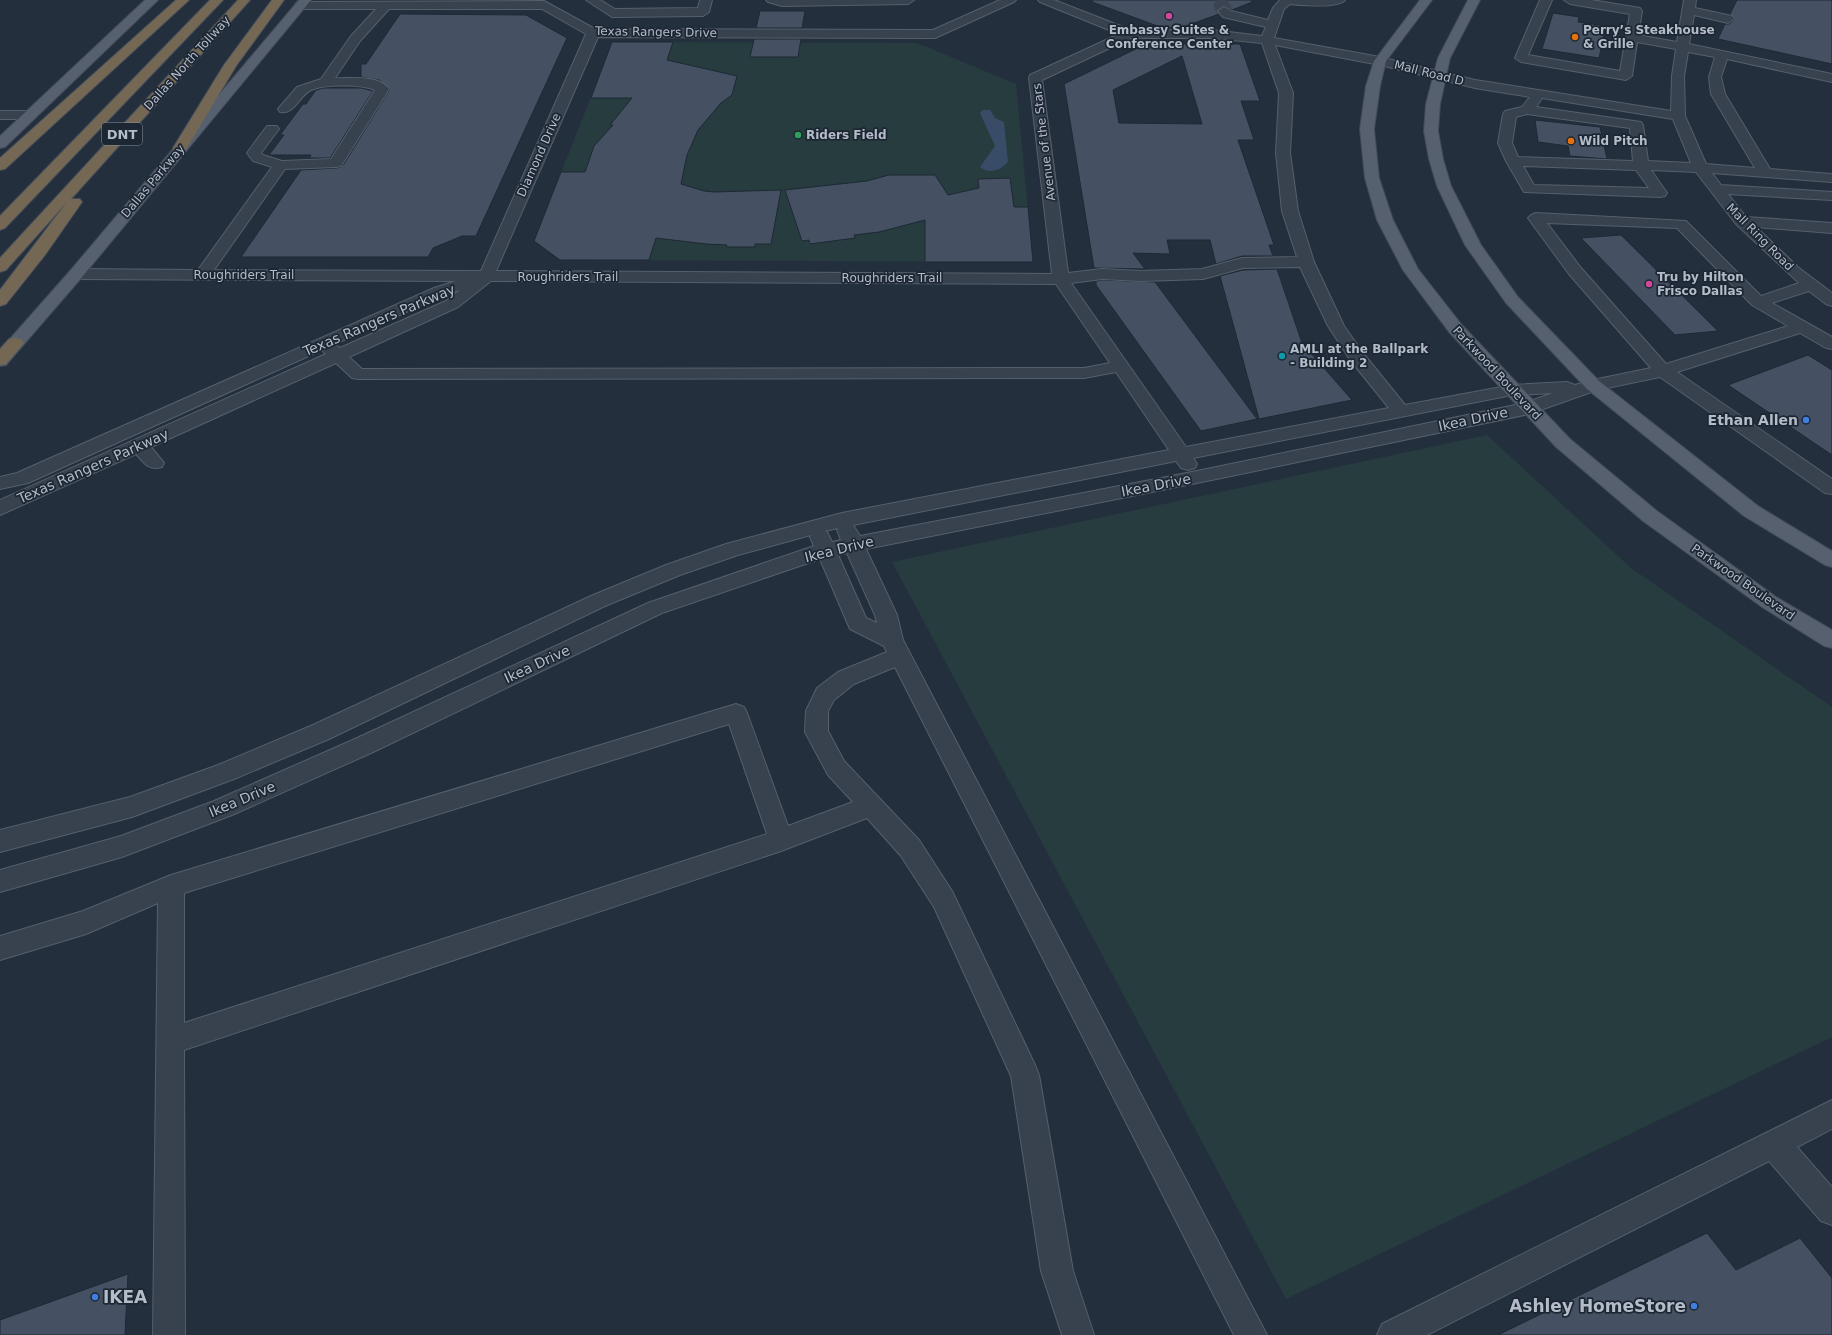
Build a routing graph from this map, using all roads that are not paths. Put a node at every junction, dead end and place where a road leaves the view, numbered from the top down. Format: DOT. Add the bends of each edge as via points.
graph roads {
  1 [pos="152,0"];
  2 [pos="184,0"];
  3 [pos="217,0"];
  4 [pos="244,0"];
  5 [pos="278,0"];
  6 [pos="592,0"];
  7 [pos="706,0"];
  8 [pos="772,0"];
  9 [pos="908,0"];
  10 [pos="1010,0"];
  11 [pos="1044,0"];
  12 [pos="1339,0"];
  13 [pos="1426,0"];
  14 [pos="1474,0"];
  15 [pos="1570,0"];
  16 [pos="303,2"];
  17 [pos="545,3"];
  18 [pos="1544,4"];
  19 [pos="386,5"];
  20 [pos="1689,5"];
  21 [pos="1224,11"];
  22 [pos="1558,11"];
  23 [pos="1728,18"];
  24 [pos="1619,21"];
  25 [pos="1635,23"];
  26 [pos="1272,26"];
  27 [pos="593,33"];
  28 [pos="1129,34"];
  29 [pos="1633,38"];
  30 [pos="1267,40"];
  31 [pos="1684,47"];
  32 [pos="1722,54"];
  33 [pos="1380,61"];
  34 [pos="1464,68"];
  35 [pos="1441,70"];
  36 [pos="1832,78"];
  37 [pos="326,82"];
  38 [pos="1538,94"];
  39 [pos="1662,98"];
  40 [pos="1677,101"];
  41 [pos="285,109"];
  42 [pos="1527,110"];
  43 [pos="0,115"];
  44 [pos="30,115"];
  45 [pos="1678,116"];
  46 [pos="129,127"];
  47 [pos="94,128"];
  48 [pos="272,129"];
  49 [pos="0,144"];
  50 [pos="180,148"];
  51 [pos="1513,161"];
  52 [pos="281,165"];
  53 [pos="0,166"];
  54 [pos="1641,166"];
  55 [pos="1700,168"];
  56 [pos="1765,174"];
  57 [pos="1832,178"];
  58 [pos="1715,189"];
  59 [pos="1832,196"];
  60 [pos="6,199"];
  61 [pos="1741,221"];
  62 [pos="0,225"];
  63 [pos="1832,228"];
  64 [pos="1306,262"];
  65 [pos="0,267"];
  66 [pos="76,274"];
  67 [pos="202,275"];
  68 [pos="486,277"];
  69 [pos="1061,279"];
  70 [pos="1810,285"];
  71 [pos="0,301"];
  72 [pos="1832,301"];
  73 [pos="1758,302"];
  74 [pos="1802,327"];
  75 [pos="15,343"];
  76 [pos="324,343"];
  77 [pos="1832,344"];
  78 [pos="338,355"];
  79 [pos="0,360"];
  80 [pos="1121,366"];
  81 [pos="1663,371"];
  82 [pos="1593,385"];
  83 [pos="1512,390"];
  84 [pos="1529,408"];
  85 [pos="1401,411"];
  86 [pos="138,445"];
  87 [pos="1182,454"];
  88 [pos="155,463"];
  89 [pos="1197,477"];
  90 [pos="0,483"];
  91 [pos="1832,488"];
  92 [pos="0,508"];
  93 [pos="842,520"];
  94 [pos="815,526"];
  95 [pos="853,544"];
  96 [pos="825,550"];
  97 [pos="1832,560"];
  98 [pos="1832,640"];
  99 [pos="896,648"];
  100 [pos="871,806"];
  101 [pos="781,840"];
  102 [pos="0,841"];
  103 [pos="0,881"];
  104 [pos="171,886"];
  105 [pos="0,948"];
  106 [pos="170,1041"];
  107 [pos="1832,1114"];
  108 [pos="1774,1144"];
  109 [pos="1832,1210"];
  110 [pos="169,1335"];
  111 [pos="1078,1335"];
  112 [pos="1251,1335"];
  113 [pos="1393,1335"];
  1 -- 44 [label="main road"];
  2 -- 53 [label="highway"];
  3 -- 47 [label="highway, Dallas North Tollway / DNT"];
  4 -- 46 [label="highway, Dallas North Tollway / DNT"];
  5 -- 50 [label="highway" via="230,65"];
  6 -- 7 [label="street" via="612,13 703,12"];
  8 -- 9 [label="street"];
  10 -- 27 [label="street, Texas Rangers Drive" via="936,34"];
  11 -- 28 [label="street"];
  12 -- 26 [label="street" via="1287,0 1278,8"];
  13 -- 33 [label="main road, Parkwood Boulevard"];
  14 -- 35 [label="main road" via="1444,58"];
  15 -- 25 [label="street" via="1636,11"];
  16 -- 19 [label="street, Texas Rangers Drive"];
  16 -- 50 [label="main road, Dallas Parkway"];
  17 -- 19 [label="street, Texas Rangers Drive"];
  17 -- 27 [label="street, Texas Rangers Drive"];
  18 -- 22 [label="street"];
  18 -- 29 [label="street" via="1521,58 1566,72 1626,76"];
  19 -- 37 [label="street" via="355,39"];
  20 -- 23 [label="street"];
  20 -- 31 [label="street, Mall Ring Road"];
  21 -- 26 [label="street"];
  24 -- 25 [label="street"];
  25 -- 29 [label="street"];
  26 -- 30 [label="street"];
  27 -- 68 [label="street, Diamond Drive"];
  28 -- 30 [label="street, Mall Road D" via="1212,34"];
  28 -- 69 [label="street, Avenue of the Stars" via="1035,78"];
  29 -- 31 [label="street"];
  30 -- 33 [label="street, Mall Road D"];
  30 -- 64 [label="street" via="1286,93 1282,153 1290,211"];
  31 -- 32 [label="street"];
  31 -- 40 [label="street, Mall Ring Road" via="1678,76"];
  32 -- 36 [label="street"];
  32 -- 56 [label="street" via="1715,77 1718,94"];
  33 -- 35 [label="street, Mall Road D"];
  33 -- 83 [label="main road, Parkwood Boulevard" via="1373,86 1367,129 1372,178 1385,220 1411,270 1455,328"];
  34 -- 35 [label="street, Mall Road D"];
  35 -- 38 [label="street, Mall Road D" via="1475,84"];
  35 -- 82 [label="main road" via="1433,104 1431,131 1444,186 1473,245 1512,300"];
  37 -- 41 [label="street" via="301,89"];
  37 -- 52 [label="street" via="370,83 382,89 336,163"];
  38 -- 42 [label="street"];
  38 -- 45 [label="street, Mall Road D"];
  39 -- 40 [label="street"];
  40 -- 45 [label="street, Mall Ring Road"];
  42 -- 51 [label="street" via="1510,114 1505,143"];
  42 -- 54 [label="street" via="1636,125"];
  43 -- 44 [label="street"];
  44 -- 49 [label="main road"];
  45 -- 55 [label="street, Mall Ring Road"];
  46 -- 65 [label="highway, Dallas North Tollway / DNT"];
  46 -- 71 [label="highway" via="49,239"];
  47 -- 60 [label="highway"];
  47 -- 62 [label="highway, Dallas North Tollway / DNT"];
  48 -- 52 [label="street" via="254,153 258,158"];
  50 -- 66 [label="main road, Dallas Parkway"];
  51 -- 54 [label="street"];
  51 -- 54 [label="street" via="1529,189 1660,193"];
  52 -- 67 [label="street"];
  54 -- 55 [label="street"];
  55 -- 56 [label="street"];
  55 -- 58 [label="street, Mall Ring Road"];
  56 -- 57 [label="street"];
  58 -- 59 [label="street"];
  58 -- 61 [label="street, Mall Ring Road"];
  61 -- 63 [label="street"];
  61 -- 70 [label="street, Mall Ring Road"];
  64 -- 69 [label="street, Roughriders Trail" via="1242,263 1203,274 1102,274"];
  64 -- 85 [label="street" via="1336,326 1357,357"];
  66 -- 67 [label="street, Roughriders Trail"];
  66 -- 75 [label="main road, Dallas Parkway"];
  67 -- 68 [label="street, Roughriders Trail"];
  68 -- 69 [label="street, Roughriders Trail"];
  68 -- 76 [label="street, Texas Rangers Parkway" via="440,291"];
  68 -- 78 [label="street, Texas Rangers Parkway" via="452,304"];
  69 -- 80 [label="street"];
  70 -- 72 [label="street, Mall Ring Road"];
  70 -- 73 [label="street"];
  73 -- 74 [label="street"];
  73 -- 81 [label="street" via="1681,224 1536,218 1575,271"];
  74 -- 77 [label="street"];
  74 -- 81 [label="street"];
  75 -- 79 [label="highway"];
  76 -- 78 [label="street"];
  76 -- 90 [label="street, Texas Rangers Parkway" via="21,479"];
  78 -- 80 [label="street" via="358,374 1084,374"];
  78 -- 86 [label="street, Texas Rangers Parkway"];
  80 -- 87 [label="street"];
  81 -- 82 [label="street"];
  81 -- 91 [label="street"];
  82 -- 83 [label="street, Ikea Drive"];
  82 -- 84 [label="street, Ikea Drive"];
  82 -- 97 [label="main road" via="1751,511"];
  83 -- 84 [label="main road, Parkwood Boulevard"];
  83 -- 85 [label="street, Ikea Drive"];
  84 -- 89 [label="street, Ikea Drive"];
  84 -- 98 [label="main road, Parkwood Boulevard" via="1562,443 1650,516 1769,602"];
  85 -- 87 [label="street, Ikea Drive"];
  86 -- 88 [label="street"];
  86 -- 92 [label="street, Texas Rangers Parkway"];
  87 -- 89 [label="street"];
  87 -- 93 [label="street, Ikea Drive"];
  89 -- 95 [label="street, Ikea Drive"];
  93 -- 94 [label="street, Ikea Drive"];
  93 -- 95 [label="street"];
  94 -- 96 [label="street"];
  94 -- 102 [label="street, Ikea Drive" via="673,570 598,601 321,732 226,772 132,807"];
  95 -- 96 [label="street, Ikea Drive"];
  95 -- 99 [label="street" via="886,615"];
  96 -- 99 [label="street" via="858,623"];
  96 -- 103 [label="street, Ikea Drive" via="655,608 363,746 223,808 122,846"];
  99 -- 100 [label="street" via="846,678 825,694 817,711 816,732 836,768"];
  99 -- 112 [label="street"];
  100 -- 101 [label="street"];
  100 -- 111 [label="street" via="910,848 943,899 1025,1075 1057,1271"];
  101 -- 104 [label="street" via="736,713"];
  101 -- 106 [label="street"];
  104 -- 105 [label="street" via="86,922"];
  104 -- 106 [label="street"];
  106 -- 110 [label="street"];
  107 -- 108 [label="street"];
  108 -- 109 [label="street"];
  108 -- 113 [label="street"];
}
